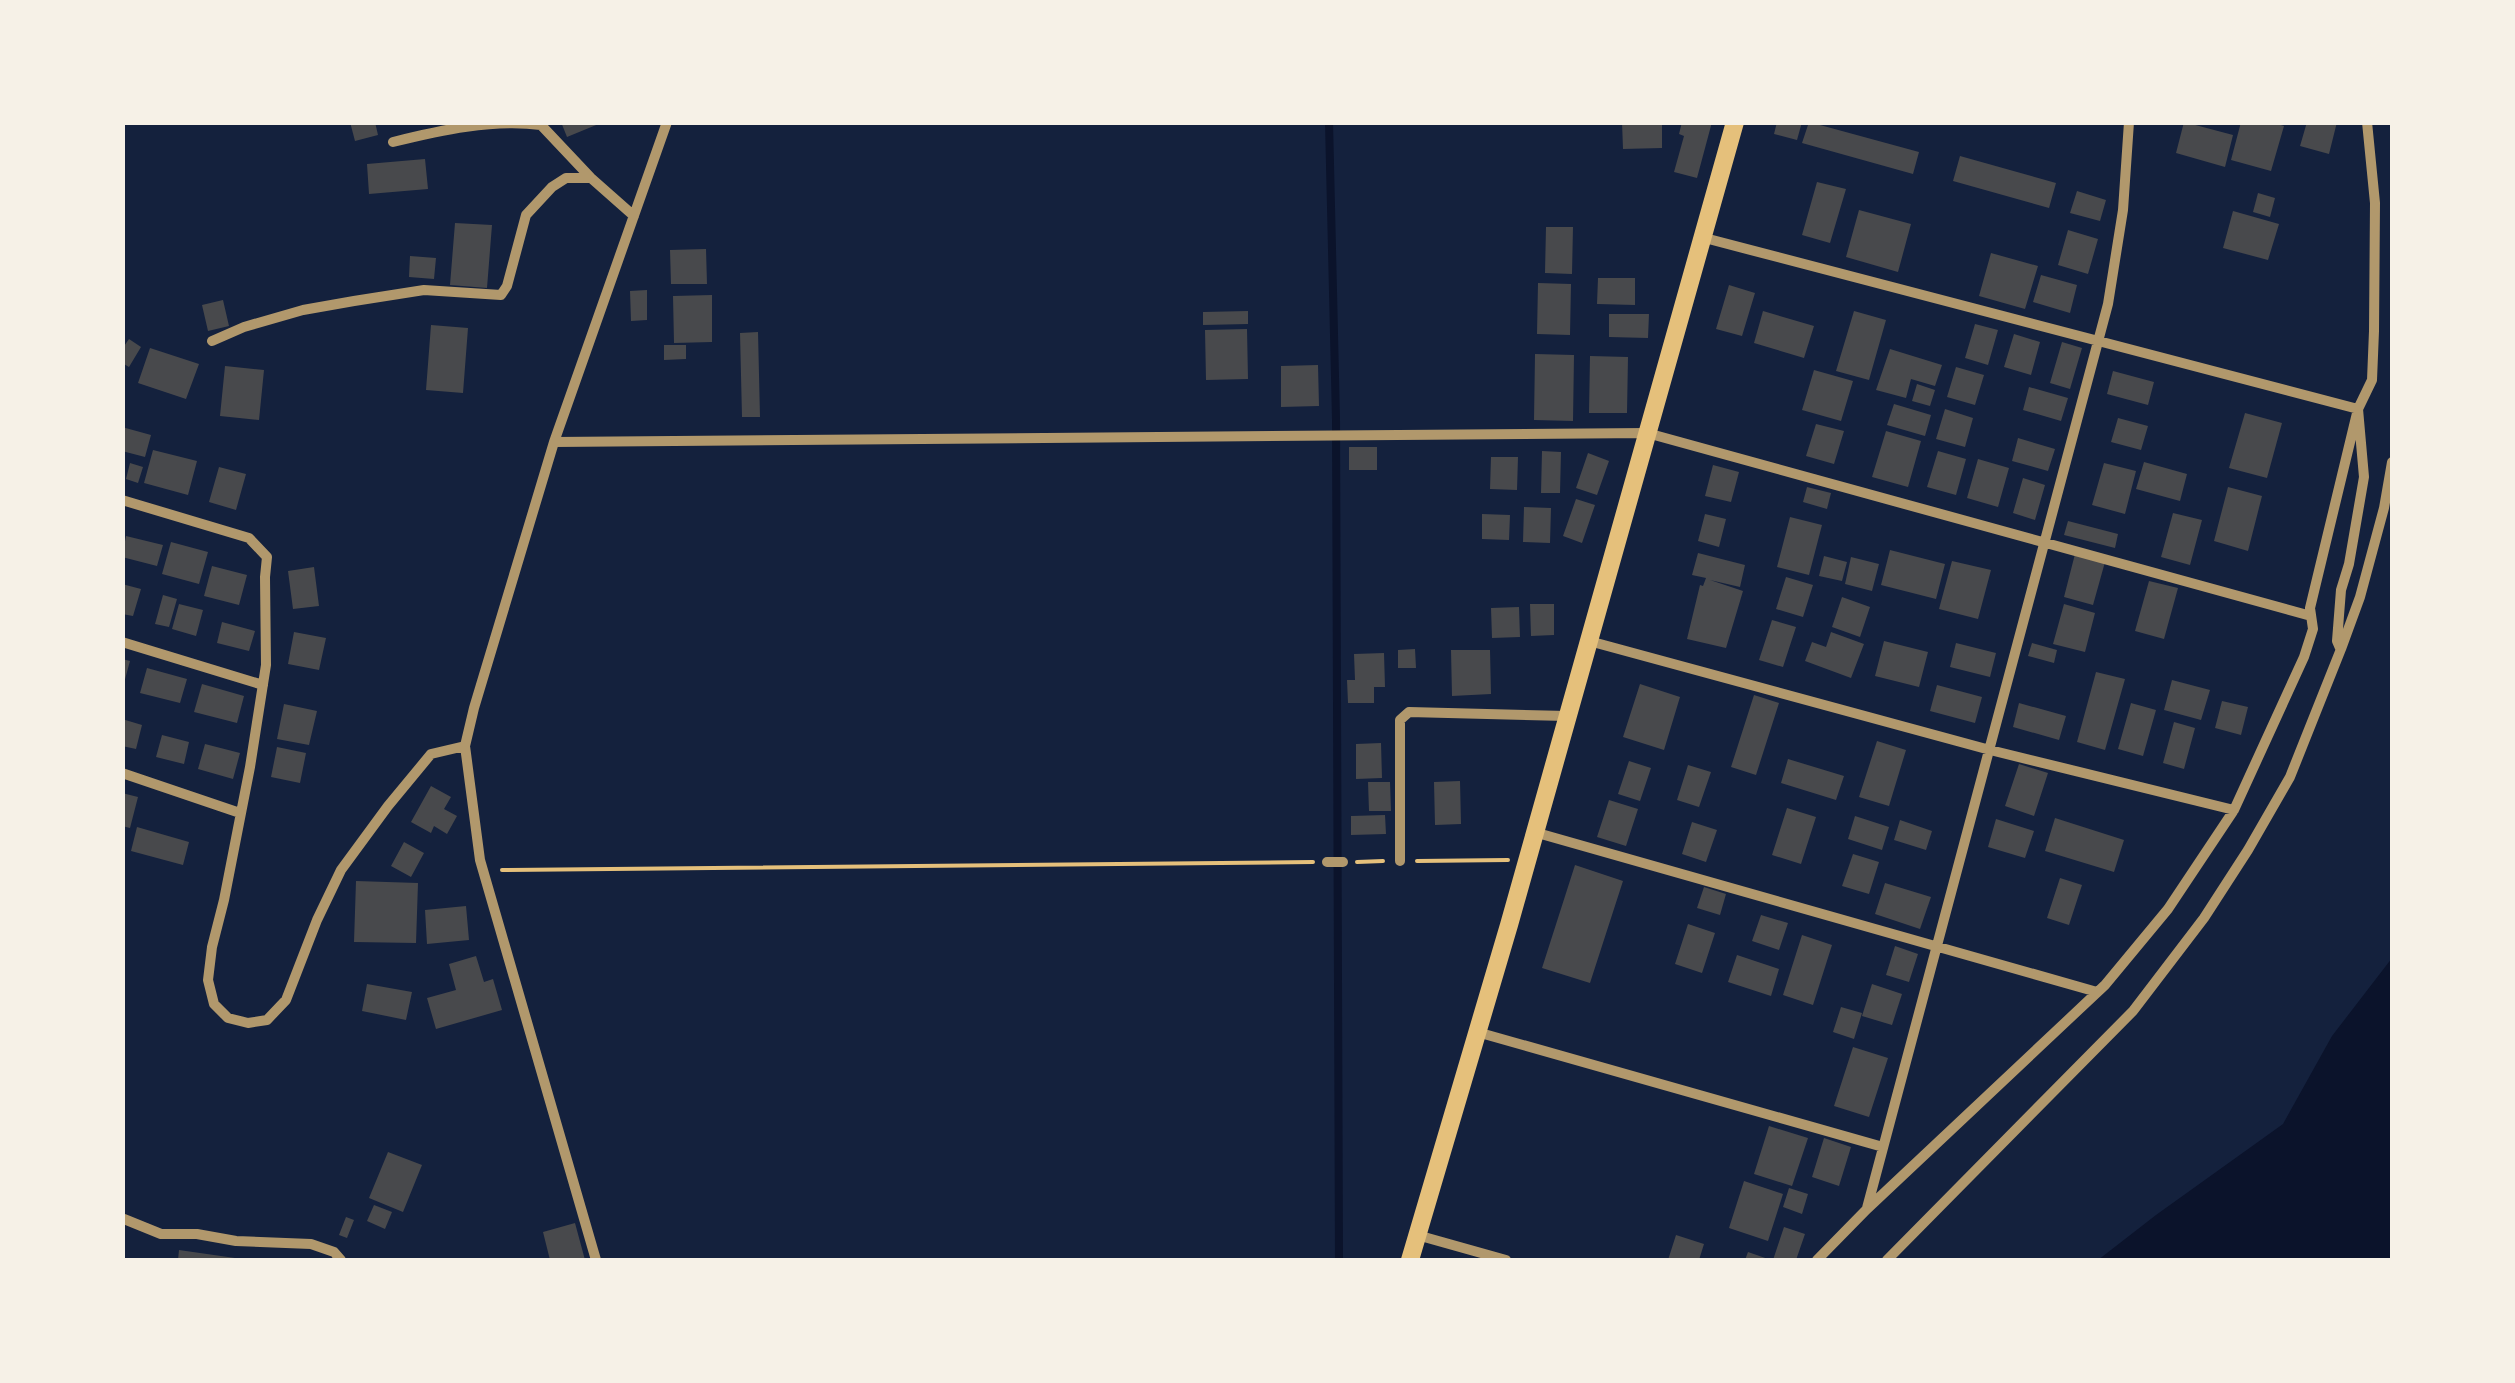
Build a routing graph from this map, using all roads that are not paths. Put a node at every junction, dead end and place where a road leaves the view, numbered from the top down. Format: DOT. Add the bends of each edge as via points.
graph roads {
  1 [pos="667,122"];
  2 [pos="1735,122"];
  3 [pos="2128,122"];
  4 [pos="2367,122"];
  5 [pos="393,142"];
  6 [pos="591,178"];
  7 [pos="634,216"];
  8 [pos="1702,237"];
  9 [pos="212,341"];
  10 [pos="2097,341"];
  11 [pos="2358,409"];
  12 [pos="1647,433"];
  13 [pos="554,442"];
  14 [pos="2392,462"];
  15 [pos="122,500"];
  16 [pos="2044,541"];
  17 [pos="2311,616"];
  18 [pos="1589,641"];
  19 [pos="122,642"];
  20 [pos="2341,649"];
  21 [pos="264,685"];
  22 [pos="1568,716"];
  23 [pos="466,746"];
  24 [pos="1990,750"];
  25 [pos="122,774"];
  26 [pos="2234,810"];
  27 [pos="240,813"];
  28 [pos="1534,832"];
  29 [pos="1400,861"];
  30 [pos="1328,862"];
  31 [pos="1342,862"];
  32 [pos="1937,948"];
  33 [pos="2097,992"];
  34 [pos="1477,1032"];
  35 [pos="1884,1147"];
  36 [pos="1867,1209"];
  37 [pos="124,1219"];
  38 [pos="1417,1235"];
  39 [pos="341,1260"];
  40 [pos="596,1260"];
  41 [pos="1410,1260"];
  42 [pos="1506,1260"];
  43 [pos="1817,1260"];
  44 [pos="1887,1260"];
  1 -- 7 [label="street"];
  2 -- 8 [label="main road"];
  3 -- 10 [label="street" via="2123,210"];
  4 -- 11 [label="street" via="2375,203 2374,347 2372,380"];
  5 -- 6 [label="street" via="490,124 541,125"];
  6 -- 7 [label="street"];
  6 -- 9 [label="street" via="566,178 526,214 500,295 424,290 354,301 302,310"];
  7 -- 13 [label="street"];
  8 -- 10 [label="street"];
  8 -- 12 [label="main road"];
  10 -- 11 [label="street"];
  10 -- 16 [label="street"];
  11 -- 17 [label="street"];
  11 -- 20 [label="street" via="2364,476 2341,590"];
  12 -- 13 [label="street"];
  12 -- 16 [label="street"];
  12 -- 18 [label="main road"];
  13 -- 23 [label="street"];
  14 -- 20 [label="street"];
  15 -- 21 [label="street" via="250,538 267,557"];
  16 -- 17 [label="street"];
  16 -- 24 [label="street"];
  17 -- 26 [label="street" via="2304,657"];
  18 -- 22 [label="main road"];
  18 -- 24 [label="street"];
  19 -- 21 [label="street"];
  20 -- 44 [label="street" via="2290,778 2204,918 2132,1011"];
  21 -- 27 [label="street"];
  22 -- 28 [label="main road"];
  22 -- 29 [label="street" via="1409,712 1400,720"];
  23 -- 27 [label="street" via="431,754 388,806 341,870 286,1000 267,1020 248,1023 228,1018 214,1004 208,980"];
  23 -- 40 [label="street" via="482,870"];
  24 -- 26 [label="street"];
  24 -- 32 [label="street"];
  25 -- 27 [label="street"];
  26 -- 33 [label="street" via="2168,909"];
  28 -- 32 [label="street"];
  28 -- 34 [label="main road"];
  30 -- 31 [label="street"];
  32 -- 33 [label="street"];
  32 -- 35 [label="street"];
  33 -- 36 [label="street"];
  34 -- 35 [label="street"];
  34 -- 38 [label="main road"];
  35 -- 36 [label="street"];
  36 -- 43 [label="street"];
  37 -- 39 [label="street" via="162,1234 310,1244"];
  38 -- 41 [label="main road"];
  38 -- 42 [label="street"];
}
